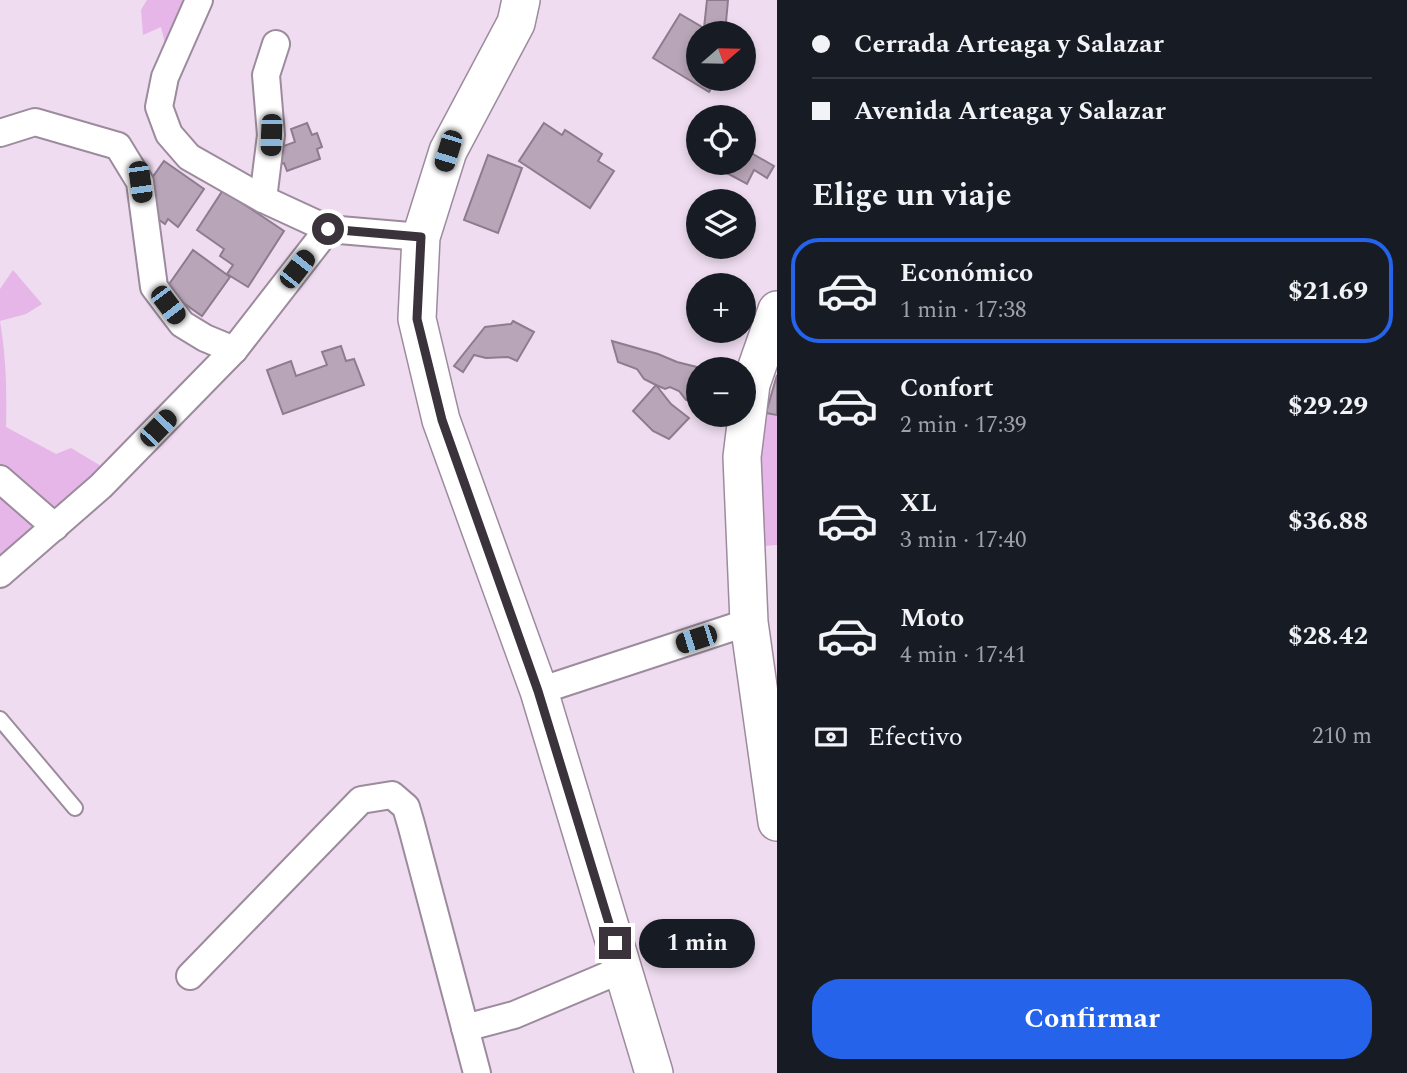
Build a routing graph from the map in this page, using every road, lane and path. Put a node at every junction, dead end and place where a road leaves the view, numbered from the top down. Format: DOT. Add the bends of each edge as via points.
graph roads {
  1 [pos="200,0"];
  2 [pos="521,0"];
  3 [pos="276,44"];
  4 [pos="0,132"];
  5 [pos="263,199"];
  6 [pos="328,229"];
  7 [pos="421,237"];
  8 [pos="777,310"];
  9 [pos="234,350"];
  10 [pos="0,479"];
  11 [pos="55,527"];
  12 [pos="0,574"];
  13 [pos="749,622"];
  14 [pos="538,691"];
  15 [pos="0,719"];
  16 [pos="75,808"];
  17 [pos="777,822"];
  18 [pos="623,969"];
  19 [pos="190,976"];
  20 [pos="465,1028"];
  21 [pos="477,1073"];
  22 [pos="654,1073"];
  1 -- 5 [label="street" via="165,77 159,107 169,134 189,157"];
  2 -- 7 [label="street" via="516,23 448,151"];
  3 -- 5 [label="street" via="266,75 271,135"];
  4 -- 9 [label="street" via="35,122 118,146 140,182 154,287 182,324"];
  5 -- 6 [label="street"];
  6 -- 7 [label="street"];
  6 -- 9 [label="street"];
  7 -- 14 [label="street" via="417,319 442,420"];
  8 -- 13 [label="street" via="751,384 743,457"];
  9 -- 11 [label="street"];
  10 -- 11 [label="street"];
  11 -- 12 [label="street"];
  13 -- 14 [label="street"];
  13 -- 17 [label="street"];
  14 -- 18 [label="street"];
  15 -- 16 [label="lane"];
  18 -- 20 [label="street" via="514,1015"];
  18 -- 22 [label="street"];
  19 -- 20 [label="street" via="361,800 391,795 406,807"];
  20 -- 21 [label="street"];
}
